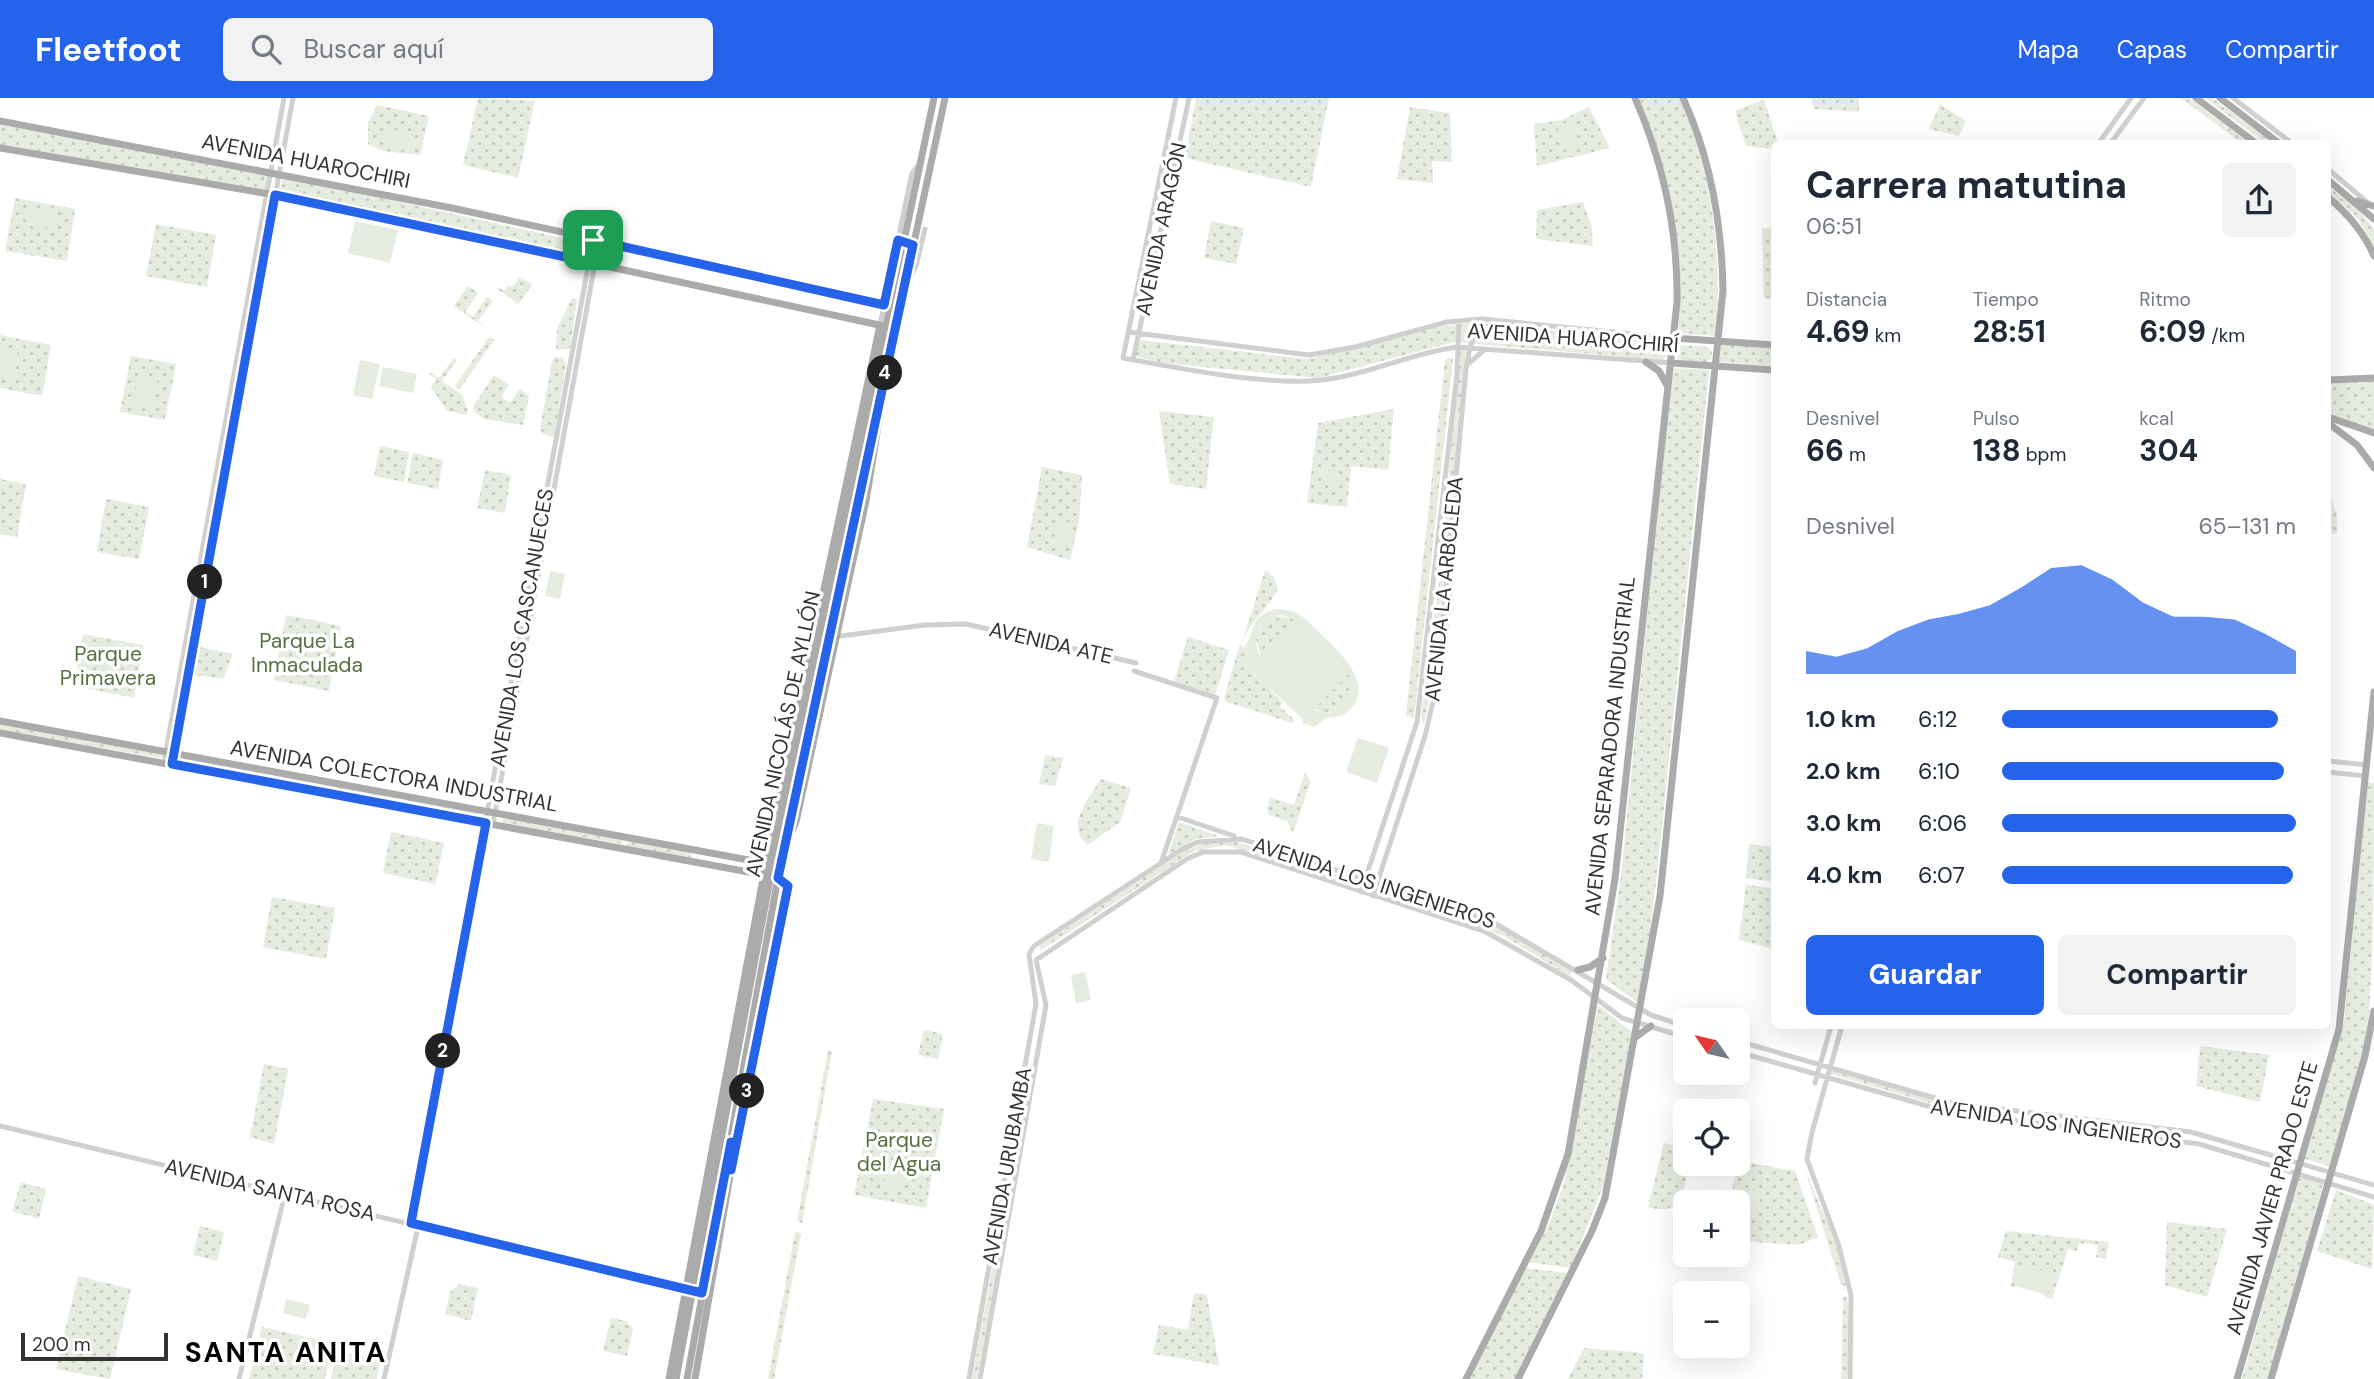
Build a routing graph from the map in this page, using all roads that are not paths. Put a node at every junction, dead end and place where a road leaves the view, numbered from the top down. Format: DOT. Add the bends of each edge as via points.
graph roads {
  1 [pos="284,98"];
  2 [pos="293,98"];
  3 [pos="934,98"];
  4 [pos="945,98"];
  5 [pos="1176,98"];
  6 [pos="1189,98"];
  7 [pos="1635,98"];
  8 [pos="1683,98"];
  9 [pos="2132,98"];
  10 [pos="2144,98"];
  11 [pos="2196,98"];
  12 [pos="2220,98"];
  13 [pos="2233,98"];
  14 [pos="2241,104"];
  15 [pos="2248,120"];
  16 [pos="0,121"];
  17 [pos="2101,140"];
  18 [pos="2113,140"];
  19 [pos="2252,140"];
  20 [pos="2275,140"];
  21 [pos="2289,140"];
  22 [pos="0,148"];
  23 [pos="921,163"];
  24 [pos="2331,171"];
  25 [pos="275,172"];
  26 [pos="2331,182"];
  27 [pos="271,194"];
  28 [pos="2353,199"];
  29 [pos="2331,200"];
  30 [pos="2374,207"];
  31 [pos="2374,219"];
  32 [pos="925,229"];
  33 [pos="599,241"];
  34 [pos="906,242"];
  35 [pos="2374,256"];
  36 [pos="595,263"];
  37 [pos="904,290"];
  38 [pos="891,308"];
  39 [pos="1482,320"];
  40 [pos="1459,321"];
  41 [pos="888,327"];
  42 [pos="1128,332"];
  43 [pos="1138,334"];
  44 [pos="1674,338"];
  45 [pos="1718,341"];
  46 [pos="1771,345"];
  47 [pos="1457,347"];
  48 [pos="1470,347"];
  49 [pos="1489,348"];
  50 [pos="1123,358"];
  51 [pos="1133,360"];
  52 [pos="1646,362"];
  53 [pos="1671,363"];
  54 [pos="1715,365"];
  55 [pos="1466,369"];
  56 [pos="1771,369"];
  57 [pos="2374,378"];
  58 [pos="2331,380"];
  59 [pos="1668,387"];
  60 [pos="2331,418"];
  61 [pos="2331,425"];
  62 [pos="2374,433"];
  63 [pos="2374,468"];
  64 [pos="833,637"];
  65 [pos="821,638"];
  66 [pos="1136,663"];
  67 [pos="1134,671"];
  68 [pos="2374,692"];
  69 [pos="0,721"];
  70 [pos="0,733"];
  71 [pos="170,752"];
  72 [pos="2331,761"];
  73 [pos="168,763"];
  74 [pos="2370,765"];
  75 [pos="2331,772"];
  76 [pos="2370,777"];
  77 [pos="492,812"];
  78 [pos="1178,817"];
  79 [pos="490,824"];
  80 [pos="625,836"];
  81 [pos="1242,839"];
  82 [pos="622,849"];
  83 [pos="694,849"];
  84 [pos="691,862"];
  85 [pos="1161,863"];
  86 [pos="773,864"];
  87 [pos="771,876"];
  88 [pos="1364,879"];
  89 [pos="1377,883"];
  90 [pos="1361,892"];
  91 [pos="1373,896"];
  92 [pos="764,934"];
  93 [pos="1029,954"];
  94 [pos="1037,958"];
  95 [pos="1603,958"];
  96 [pos="1577,970"];
  97 [pos="1571,979"];
  98 [pos="1599,983"];
  99 [pos="1597,996"];
  100 [pos="1641,1009"];
  101 [pos="2374,1011"];
  102 [pos="1673,1021"];
  103 [pos="1638,1023"];
  104 [pos="1651,1026"];
  105 [pos="1830,1029"];
  106 [pos="1841,1029"];
  107 [pos="1673,1033"];
  108 [pos="1635,1037"];
  109 [pos="1750,1044"];
  110 [pos="1750,1055"];
  111 [pos="1821,1064"];
  112 [pos="1830,1067"];
  113 [pos="1817,1075"];
  114 [pos="1827,1077"];
  115 [pos="1815,1083"];
  116 [pos="0,1126"];
  117 [pos="718,1127"];
  118 [pos="721,1142"];
  119 [pos="731,1142"];
  120 [pos="2299,1161"];
  121 [pos="731,1170"];
  122 [pos="2331,1170"];
  123 [pos="2296,1171"];
  124 [pos="2328,1181"];
  125 [pos="2374,1185"];
  126 [pos="285,1194"];
  127 [pos="2374,1197"];
  128 [pos="411,1223"];
  129 [pos="418,1227"];
  130 [pos="689,1291"];
  131 [pos="702,1293"];
  132 [pos="239,1379"];
  133 [pos="384,1379"];
  134 [pos="669,1379"];
  135 [pos="676,1379"];
  136 [pos="687,1379"];
  137 [pos="695,1379"];
  138 [pos="969,1379"];
  139 [pos="980,1379"];
  140 [pos="1465,1379"];
  141 [pos="1518,1379"];
  142 [pos="1850,1379"];
  143 [pos="2237,1379"];
  144 [pos="2271,1379"];
  1 -- 25 [label="street"];
  2 -- 25 [label="street"];
  3 -- 23 [label="main road, AVENIDA NICOLÁS DE AYLLÓN"];
  4 -- 34 [label="main road, AVENIDA NICOLÁS DE AYLLÓN" via="937,151"];
  5 -- 42 [label="street, AVENIDA ARAGÓN"];
  6 -- 43 [label="street, AVENIDA ARAGÓN"];
  7 -- 44 [label="main road, AVENIDA SEPARADORA INDUSTRIAL" via="1664,178 1673,221 1677,271"];
  8 -- 45 [label="main road" via="1704,154 1717,215 1723,282"];
  9 -- 17 [label="street"];
  10 -- 18 [label="street"];
  11 -- 19 [label="main road"];
  12 -- 15 [label="main road"];
  13 -- 14 [label="street"];
  14 -- 15 [label="main road"];
  14 -- 21 [label="street"];
  15 -- 20 [label="main road"];
  16 -- 25 [label="main road, AVENIDA HUAROCHIRI"];
  22 -- 27 [label="main road, AVENIDA HUAROCHIRI"];
  23 -- 34 [label="main road, AVENIDA NICOLÁS DE AYLLÓN"];
  23 -- 34 [label="street, AVENIDA NICOLÁS DE AYLLÓN" via="912,173"];
  24 -- 30 [label="street"];
  25 -- 27 [label="street"];
  25 -- 33 [label="main road, AVENIDA HUAROCHIRI"];
  26 -- 28 [label="main road"];
  27 -- 36 [label="main road, AVENIDA HUAROCHIRI"];
  27 -- 71 [label="street"];
  28 -- 30 [label="main road"];
  28 -- 31 [label="main road"];
  29 -- 35 [label="main road" via="2353,220"];
  32 -- 37 [label="street, AVENIDA NICOLÁS DE AYLLÓN" via="916,266"];
  33 -- 36 [label="street, AVENIDA LOS CASCANUECES"];
  33 -- 38 [label="main road"];
  34 -- 37 [label="main road, AVENIDA NICOLÁS DE AYLLÓN"];
  34 -- 38 [label="main road, AVENIDA NICOLÁS DE AYLLÓN"];
  36 -- 41 [label="main road"];
  36 -- 77 [label="street, AVENIDA LOS CASCANUECES"];
  37 -- 38 [label="main road, AVENIDA NICOLÁS DE AYLLÓN"];
  38 -- 41 [label="main road, AVENIDA NICOLÁS DE AYLLÓN"];
  39 -- 40 [label="street, AVENIDA HUAROCHIRÍ"];
  39 -- 44 [label="street, AVENIDA HUAROCHIRÍ"];
  39 -- 48 [label="street, AVENIDA LA ARBOLEDA"];
  40 -- 43 [label="street, AVENIDA HUAROCHIRÍ" via="1309,355"];
  40 -- 47 [label="street, AVENIDA LA ARBOLEDA"];
  41 -- 64 [label="main road, AVENIDA NICOLÁS DE AYLLÓN" via="881,390"];
  41 -- 65 [label="main road, AVENIDA NICOLÁS DE AYLLÓN"];
  41 -- 86 [label="main road, AVENIDA NICOLÁS DE AYLLÓN"];
  42 -- 43 [label="street, AVENIDA HUAROCHIRÍ"];
  42 -- 50 [label="street, AVENIDA ARAGÓN"];
  43 -- 51 [label="street, AVENIDA ARAGÓN"];
  44 -- 45 [label="main road, AVENIDA HUAROCHIRÍ"];
  44 -- 53 [label="main road, AVENIDA SEPARADORA INDUSTRIAL"];
  45 -- 46 [label="main road, AVENIDA HUAROCHIRÍ"];
  45 -- 54 [label="main road"];
  47 -- 48 [label="street, AVENIDA HUAROCHIRÍ"];
  47 -- 51 [label="street, AVENIDA HUAROCHIRÍ" via="1320,380 1276,379"];
  47 -- 88 [label="street, AVENIDA LA ARBOLEDA" via="1417,722"];
  48 -- 49 [label="street, AVENIDA HUAROCHIRÍ"];
  48 -- 55 [label="street, AVENIDA LA ARBOLEDA"];
  49 -- 52 [label="street, AVENIDA HUAROCHIRÍ"];
  49 -- 55 [label="street" via="1477,353"];
  50 -- 51 [label="street, AVENIDA HUAROCHIRÍ"];
  52 -- 53 [label="street, AVENIDA HUAROCHIRÍ"];
  52 -- 59 [label="main road" via="1659,371"];
  53 -- 54 [label="main road, AVENIDA HUAROCHIRÍ"];
  53 -- 59 [label="main road, AVENIDA SEPARADORA INDUSTRIAL"];
  54 -- 56 [label="main road, AVENIDA HUAROCHIRÍ"];
  54 -- 100 [label="main road" via="1661,885"];
  55 -- 89 [label="street, AVENIDA LA ARBOLEDA" via="1437,684 1425,736"];
  57 -- 58 [label="main road"];
  59 -- 95 [label="main road, AVENIDA SEPARADORA INDUSTRIAL"];
  60 -- 62 [label="main road"];
  61 -- 63 [label="main road" via="2357,445"];
  64 -- 65 [label="street, AVENIDA ATE"];
  64 -- 66 [label="street, AVENIDA ATE" via="966,624"];
  64 -- 86 [label="main road, AVENIDA NICOLÁS DE AYLLÓN" via="786,842"];
  65 -- 86 [label="main road, AVENIDA NICOLÁS DE AYLLÓN"];
  67 -- 78 [label="street, AVENIDA ATE" via="1217,698"];
  68 -- 74 [label="main road, AVENIDA JAVIER PRADO ESTE"];
  69 -- 71 [label="main road, AVENIDA COLECTORA INDUSTRIAL"];
  70 -- 73 [label="main road, AVENIDA COLECTORA INDUSTRIAL"];
  71 -- 73 [label="street"];
  71 -- 77 [label="main road, AVENIDA COLECTORA INDUSTRIAL"];
  72 -- 74 [label="street"];
  73 -- 79 [label="main road, AVENIDA COLECTORA INDUSTRIAL"];
  74 -- 76 [label="main road, AVENIDA JAVIER PRADO ESTE"];
  75 -- 76 [label="street"];
  76 -- 120 [label="main road, AVENIDA JAVIER PRADO ESTE" via="2341,1020"];
  77 -- 79 [label="street, AVENIDA LOS CASCANUECES"];
  77 -- 80 [label="main road, AVENIDA COLECTORA INDUSTRIAL"];
  78 -- 81 [label="street"];
  78 -- 85 [label="street"];
  79 -- 82 [label="main road, AVENIDA COLECTORA INDUSTRIAL"];
  79 -- 128 [label="street, AVENIDA LOS CASCANUECES"];
  80 -- 82 [label="main road"];
  80 -- 83 [label="main road, AVENIDA COLECTORA INDUSTRIAL"];
  81 -- 85 [label="street, AVENIDA LOS INGENIEROS" via="1198,842"];
  81 -- 88 [label="street, AVENIDA LOS INGENIEROS"];
  82 -- 84 [label="main road, AVENIDA COLECTORA INDUSTRIAL"];
  83 -- 84 [label="main road"];
  83 -- 86 [label="main road, AVENIDA COLECTORA INDUSTRIAL"];
  84 -- 87 [label="main road, AVENIDA COLECTORA INDUSTRIAL"];
  85 -- 93 [label="street, AVENIDA LOS INGENIEROS" via="1034,946"];
  86 -- 87 [label="main road, AVENIDA NICOLÁS DE AYLLÓN"];
  86 -- 87 [label="main road, AVENIDA NICOLÁS DE AYLLÓN"];
  87 -- 92 [label="main road, AVENIDA NICOLÁS DE AYLLÓN"];
  87 -- 117 [label="main road, AVENIDA NICOLÁS DE AYLLÓN"];
  87 -- 121 [label="main road, AVENIDA NICOLÁS DE AYLLÓN" via="788,886"];
  88 -- 89 [label="street, AVENIDA LOS INGENIEROS"];
  88 -- 90 [label="street, AVENIDA LA ARBOLEDA"];
  89 -- 91 [label="street, AVENIDA LA ARBOLEDA"];
  89 -- 96 [label="street, AVENIDA LOS INGENIEROS" via="1491,921"];
  90 -- 91 [label="street, AVENIDA LOS INGENIEROS"];
  90 -- 94 [label="street, AVENIDA LOS INGENIEROS" via="1241,852 1203,852"];
  91 -- 97 [label="street, AVENIDA LOS INGENIEROS" via="1484,931"];
  92 -- 118 [label="main road, AVENIDA NICOLÁS DE AYLLÓN"];
  92 -- 119 [label="main road, AVENIDA NICOLÁS DE AYLLÓN"];
  93 -- 138 [label="street, AVENIDA URUBAMBA" via="1036,1004"];
  94 -- 139 [label="street, AVENIDA URUBAMBA" via="1046,1005"];
  95 -- 96 [label="main road"];
  95 -- 98 [label="main road, AVENIDA SEPARADORA INDUSTRIAL"];
  96 -- 97 [label="street" via="1570,974"];
  96 -- 98 [label="street, AVENIDA LOS INGENIEROS"];
  97 -- 99 [label="street, AVENIDA LOS INGENIEROS"];
  98 -- 99 [label="main road, AVENIDA SEPARADORA INDUSTRIAL"];
  98 -- 100 [label="street, AVENIDA LOS INGENIEROS"];
  99 -- 103 [label="street, AVENIDA LOS INGENIEROS" via="1622,1018"];
  99 -- 140 [label="main road, AVENIDA SEPARADORA INDUSTRIAL" via="1561,1180 1541,1231"];
  100 -- 102 [label="street, AVENIDA LOS INGENIEROS"];
  100 -- 103 [label="main road"];
  101 -- 122 [label="main road"];
  103 -- 104 [label="street, AVENIDA LOS INGENIEROS"];
  103 -- 108 [label="main road"];
  104 -- 107 [label="street, AVENIDA LOS INGENIEROS"];
  104 -- 108 [label="main road"];
  105 -- 111 [label="street"];
  106 -- 112 [label="street"];
  108 -- 141 [label="main road" via="1605,1198"];
  109 -- 111 [label="street, AVENIDA LOS INGENIEROS"];
  110 -- 113 [label="street, AVENIDA LOS INGENIEROS"];
  111 -- 112 [label="street, AVENIDA LOS INGENIEROS"];
  111 -- 113 [label="street"];
  112 -- 114 [label="street"];
  112 -- 120 [label="street, AVENIDA LOS INGENIEROS" via="1952,1103 2183,1131"];
  113 -- 114 [label="street, AVENIDA LOS INGENIEROS"];
  113 -- 115 [label="street"];
  114 -- 123 [label="street, AVENIDA LOS INGENIEROS" via="1950,1112 2199,1144"];
  114 -- 142 [label="street" via="1807,1159 1839,1246 1851,1295"];
  116 -- 126 [label="street, AVENIDA SANTA ROSA"];
  117 -- 118 [label="main road"];
  117 -- 130 [label="main road, AVENIDA NICOLÁS DE AYLLÓN"];
  118 -- 130 [label="main road, AVENIDA NICOLÁS DE AYLLÓN"];
  119 -- 121 [label="main road"];
  119 -- 131 [label="main road, AVENIDA NICOLÁS DE AYLLÓN"];
  120 -- 122 [label="street, AVENIDA LOS INGENIEROS"];
  120 -- 123 [label="main road, AVENIDA JAVIER PRADO ESTE"];
  121 -- 137 [label="main road, AVENIDA NICOLÁS DE AYLLÓN"];
  122 -- 124 [label="main road"];
  122 -- 125 [label="street, AVENIDA LOS INGENIEROS"];
  123 -- 124 [label="street, AVENIDA LOS INGENIEROS"];
  123 -- 143 [label="main road, AVENIDA JAVIER PRADO ESTE"];
  124 -- 127 [label="street, AVENIDA LOS INGENIEROS"];
  124 -- 144 [label="main road"];
  126 -- 128 [label="street, AVENIDA SANTA ROSA"];
  126 -- 132 [label="street"];
  128 -- 129 [label="street, AVENIDA SANTA ROSA"];
  129 -- 130 [label="street, AVENIDA SANTA ROSA"];
  129 -- 133 [label="street"];
  130 -- 131 [label="street, AVENIDA SANTA ROSA"];
  130 -- 134 [label="main road"];
  130 -- 135 [label="main road, AVENIDA NICOLÁS DE AYLLÓN"];
  131 -- 136 [label="main road, AVENIDA NICOLÁS DE AYLLÓN"];
}
